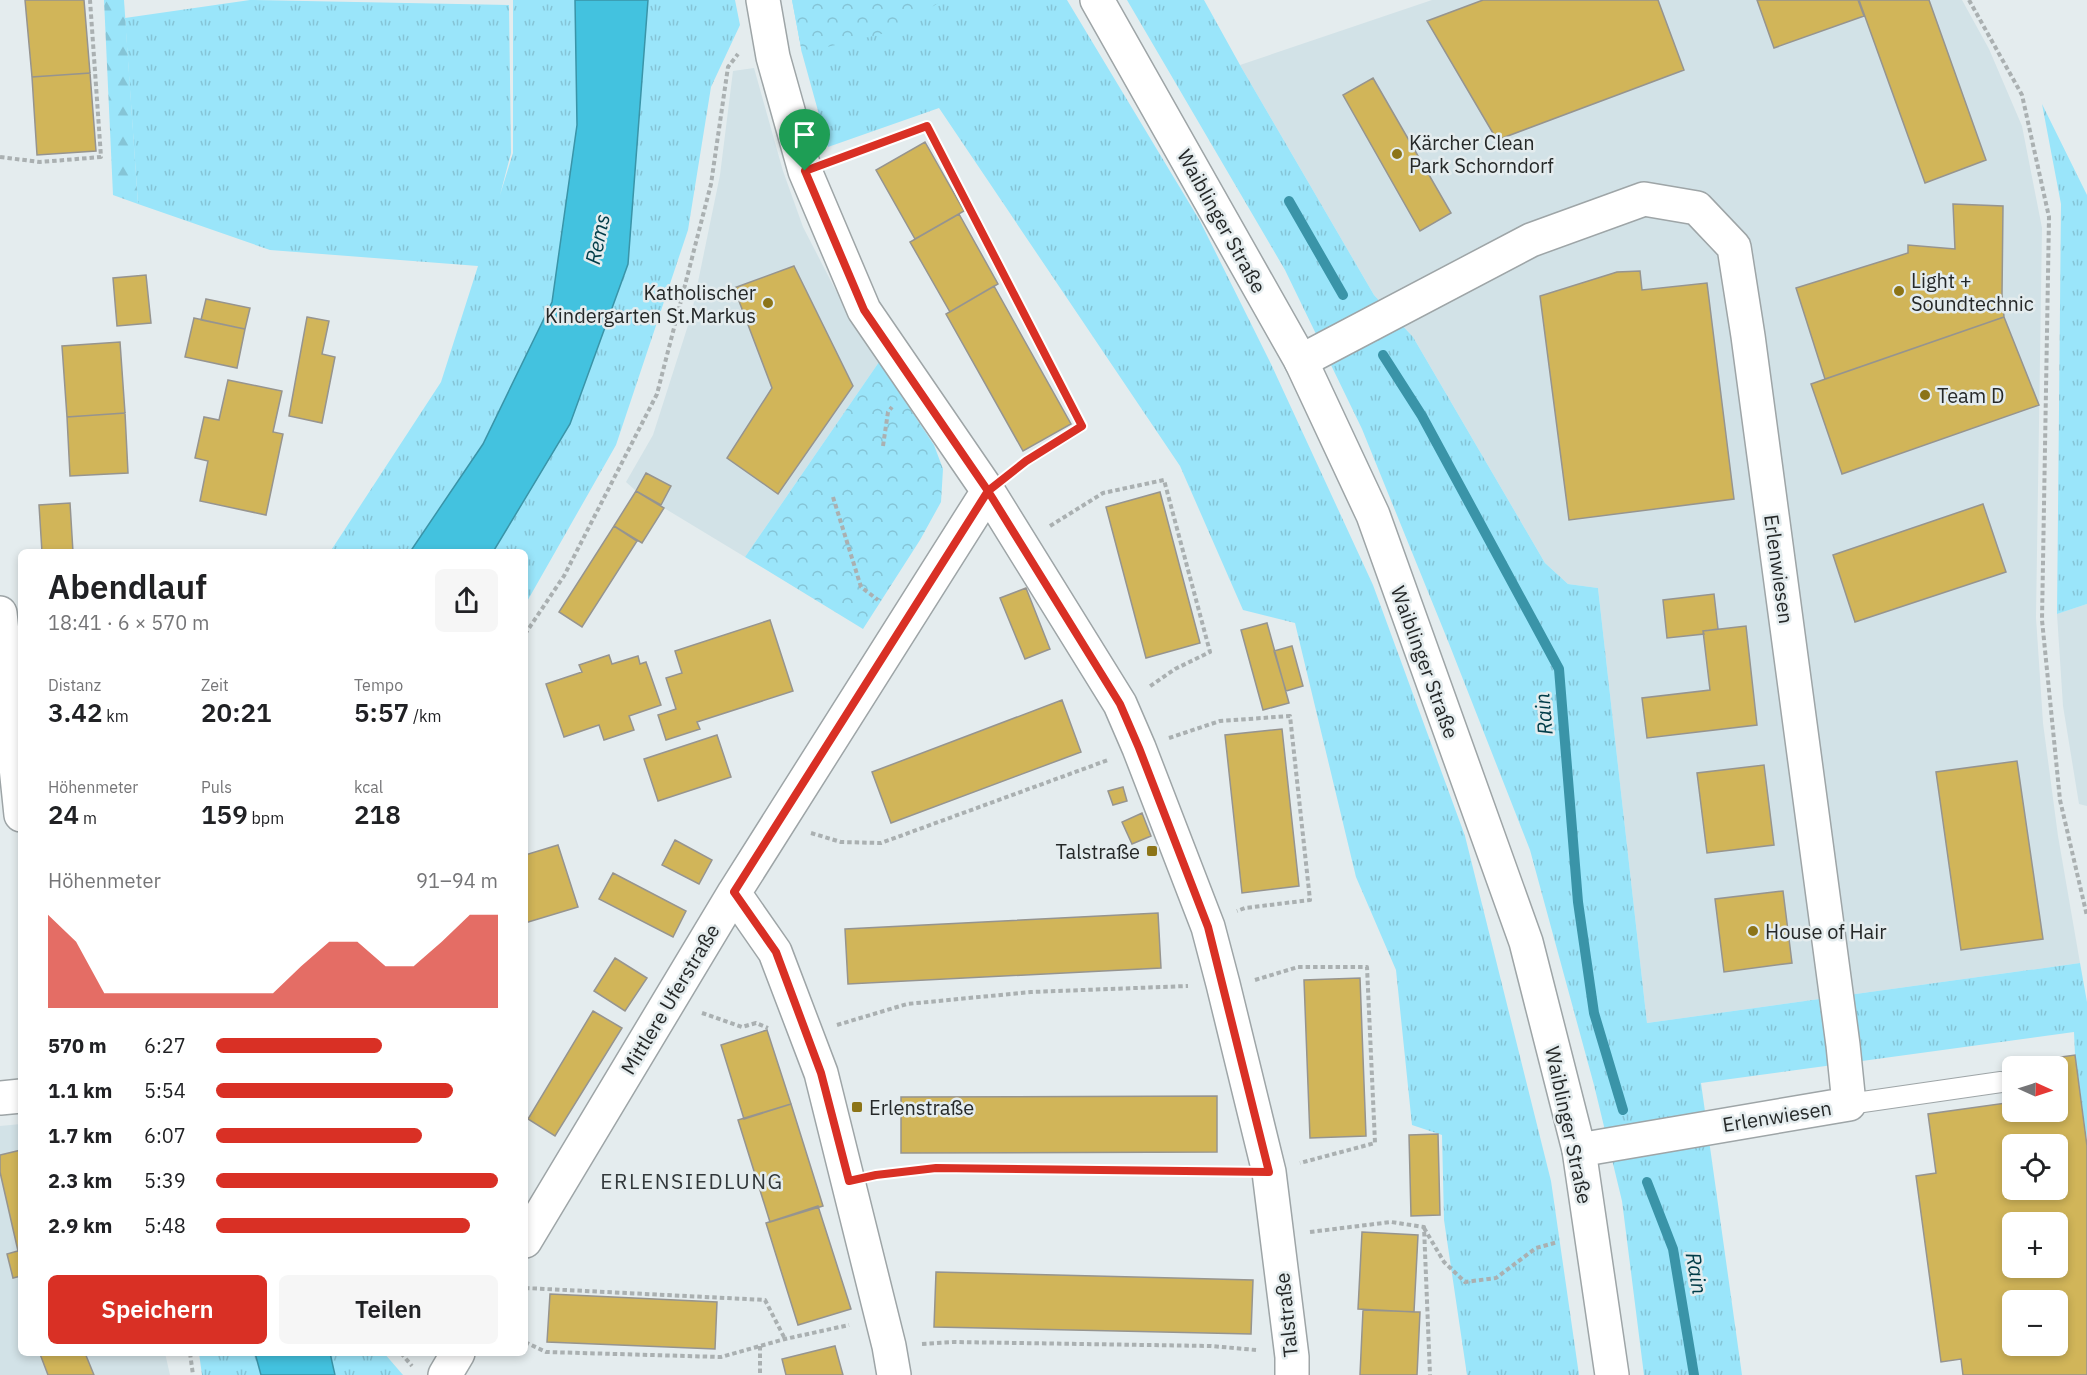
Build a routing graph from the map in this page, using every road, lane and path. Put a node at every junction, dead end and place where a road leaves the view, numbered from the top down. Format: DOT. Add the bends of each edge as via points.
graph roads {
  1 [pos="90,0"];
  2 [pos="763,0"];
  3 [pos="1097,0"];
  4 [pos="1970,0"];
  5 [pos="741,50"];
  6 [pos="0,157"];
  7 [pos="805,171"];
  8 [pos="1301,362"];
  9 [pos="988,491"];
  10 [pos="833,497"];
  11 [pos="1023,547"];
  12 [pos="0,613"];
  13 [pos="906,619"];
  14 [pos="528,630"];
  15 [pos="1120,704"];
  16 [pos="1139,748"];
  17 [pos="18,786"];
  18 [pos="781,817"];
  19 [pos="734,892"];
  20 [pos="2087,916"];
  21 [pos="1208,927"];
  22 [pos="1222,984"];
  23 [pos="671,998"];
  24 [pos="742,1027"];
  25 [pos="806,1032"];
  26 [pos="2001,1082"];
  27 [pos="18,1096"];
  28 [pos="0,1098"];
  29 [pos="1849,1104"];
  30 [pos="1579,1150"];
  31 [pos="1269,1172"];
  32 [pos="849,1181"];
  33 [pos="1424,1227"];
  34 [pos="1591,1234"];
  35 [pos="1277,1235"];
  36 [pos="528,1236"];
  37 [pos="528,1287"];
  38 [pos="785,1339"];
  39 [pos="528,1343"];
  40 [pos="760,1346"];
  41 [pos="888,1346"];
  42 [pos="190,1356"];
  43 [pos="403,1356"];
  44 [pos="456,1356"];
  45 [pos="1292,1366"];
  46 [pos="413,1368"];
  47 [pos="193,1375"];
  48 [pos="445,1375"];
  49 [pos="760,1375"];
  50 [pos="1430,1375"];
  51 [pos="1611,1375"];
  1 -- 6 [label="path" via="101,157 40,162"];
  2 -- 7 [label="street" via="773,57"];
  3 -- 8 [label="street, Waiblinger Straße"];
  4 -- 20 [label="path" via="2022,95 2049,217 2042,620 2060,800"];
  5 -- 14 [label="path" via="728,67 711,183 657,394 564,576"];
  7 -- 9 [label="street" via="864,310"];
  7 -- 9 [label="path" via="927,126 1082,426 1026,461"];
  8 -- 29 [label="street, Erlenwiesen" via="1531,240 1644,199 1697,208 1734,247"];
  8 -- 30 [label="street, Waiblinger Straße" via="1373,515 1526,942"];
  9 -- 11 [label="street, Talstraße"];
  9 -- 13 [label="street, Mittlere Uferstraße"];
  10 -- 13 [label="path" via="861,587"];
  11 -- 15 [label="street, Talstraße"];
  11 -- 15 [label="path" via="1103,493 1164,480 1210,652"];
  12 -- 17 [label="street"];
  13 -- 18 [label="street, Mittlere Uferstraße"];
  15 -- 16 [label="street, Talstraße"];
  16 -- 18 [label="path" via="881,843 841,842 798,829"];
  16 -- 21 [label="street, Talstraße"];
  16 -- 21 [label="path" via="1220,722 1290,716 1310,900 1245,908"];
  18 -- 19 [label="street, Mittlere Uferstraße"];
  19 -- 23 [label="street, Mittlere Uferstraße"];
  19 -- 25 [label="street" via="776,952"];
  21 -- 22 [label="street, Talstraße"];
  22 -- 25 [label="path" via="1031,992 907,1004"];
  22 -- 31 [label="street, Talstraße"];
  22 -- 31 [label="path" via="1250,981 1298,967 1367,967 1375,1143"];
  23 -- 24 [label="path"];
  23 -- 36 [label="street, Mittlere Uferstraße"];
  25 -- 32 [label="street" via="821,1073"];
  26 -- 29 [label="lane"];
  27 -- 28 [label="street"];
  29 -- 30 [label="street, Erlenwiesen"];
  30 -- 34 [label="street, Waiblinger Straße"];
  31 -- 32 [label="path" via="936,1168"];
  31 -- 35 [label="street, Talstraße"];
  32 -- 41 [label="street"];
  33 -- 34 [label="path" via="1444,1262 1465,1282 1496,1278 1536,1248"];
  33 -- 35 [label="path" via="1391,1222"];
  33 -- 50 [label="path"];
  34 -- 51 [label="street, Waiblinger Straße"];
  35 -- 45 [label="street, Talstraße"];
  37 -- 38 [label="path" via="765,1300"];
  38 -- 40 [label="path"];
  38 -- 41 [label="path"];
  39 -- 40 [label="path" via="546,1352 721,1357"];
  40 -- 49 [label="path"];
  41 -- 45 [label="path" via="954,1341 1211,1346 1273,1352"];
  42 -- 47 [label="path"];
  43 -- 46 [label="path"];
  44 -- 48 [label="street"];
}
